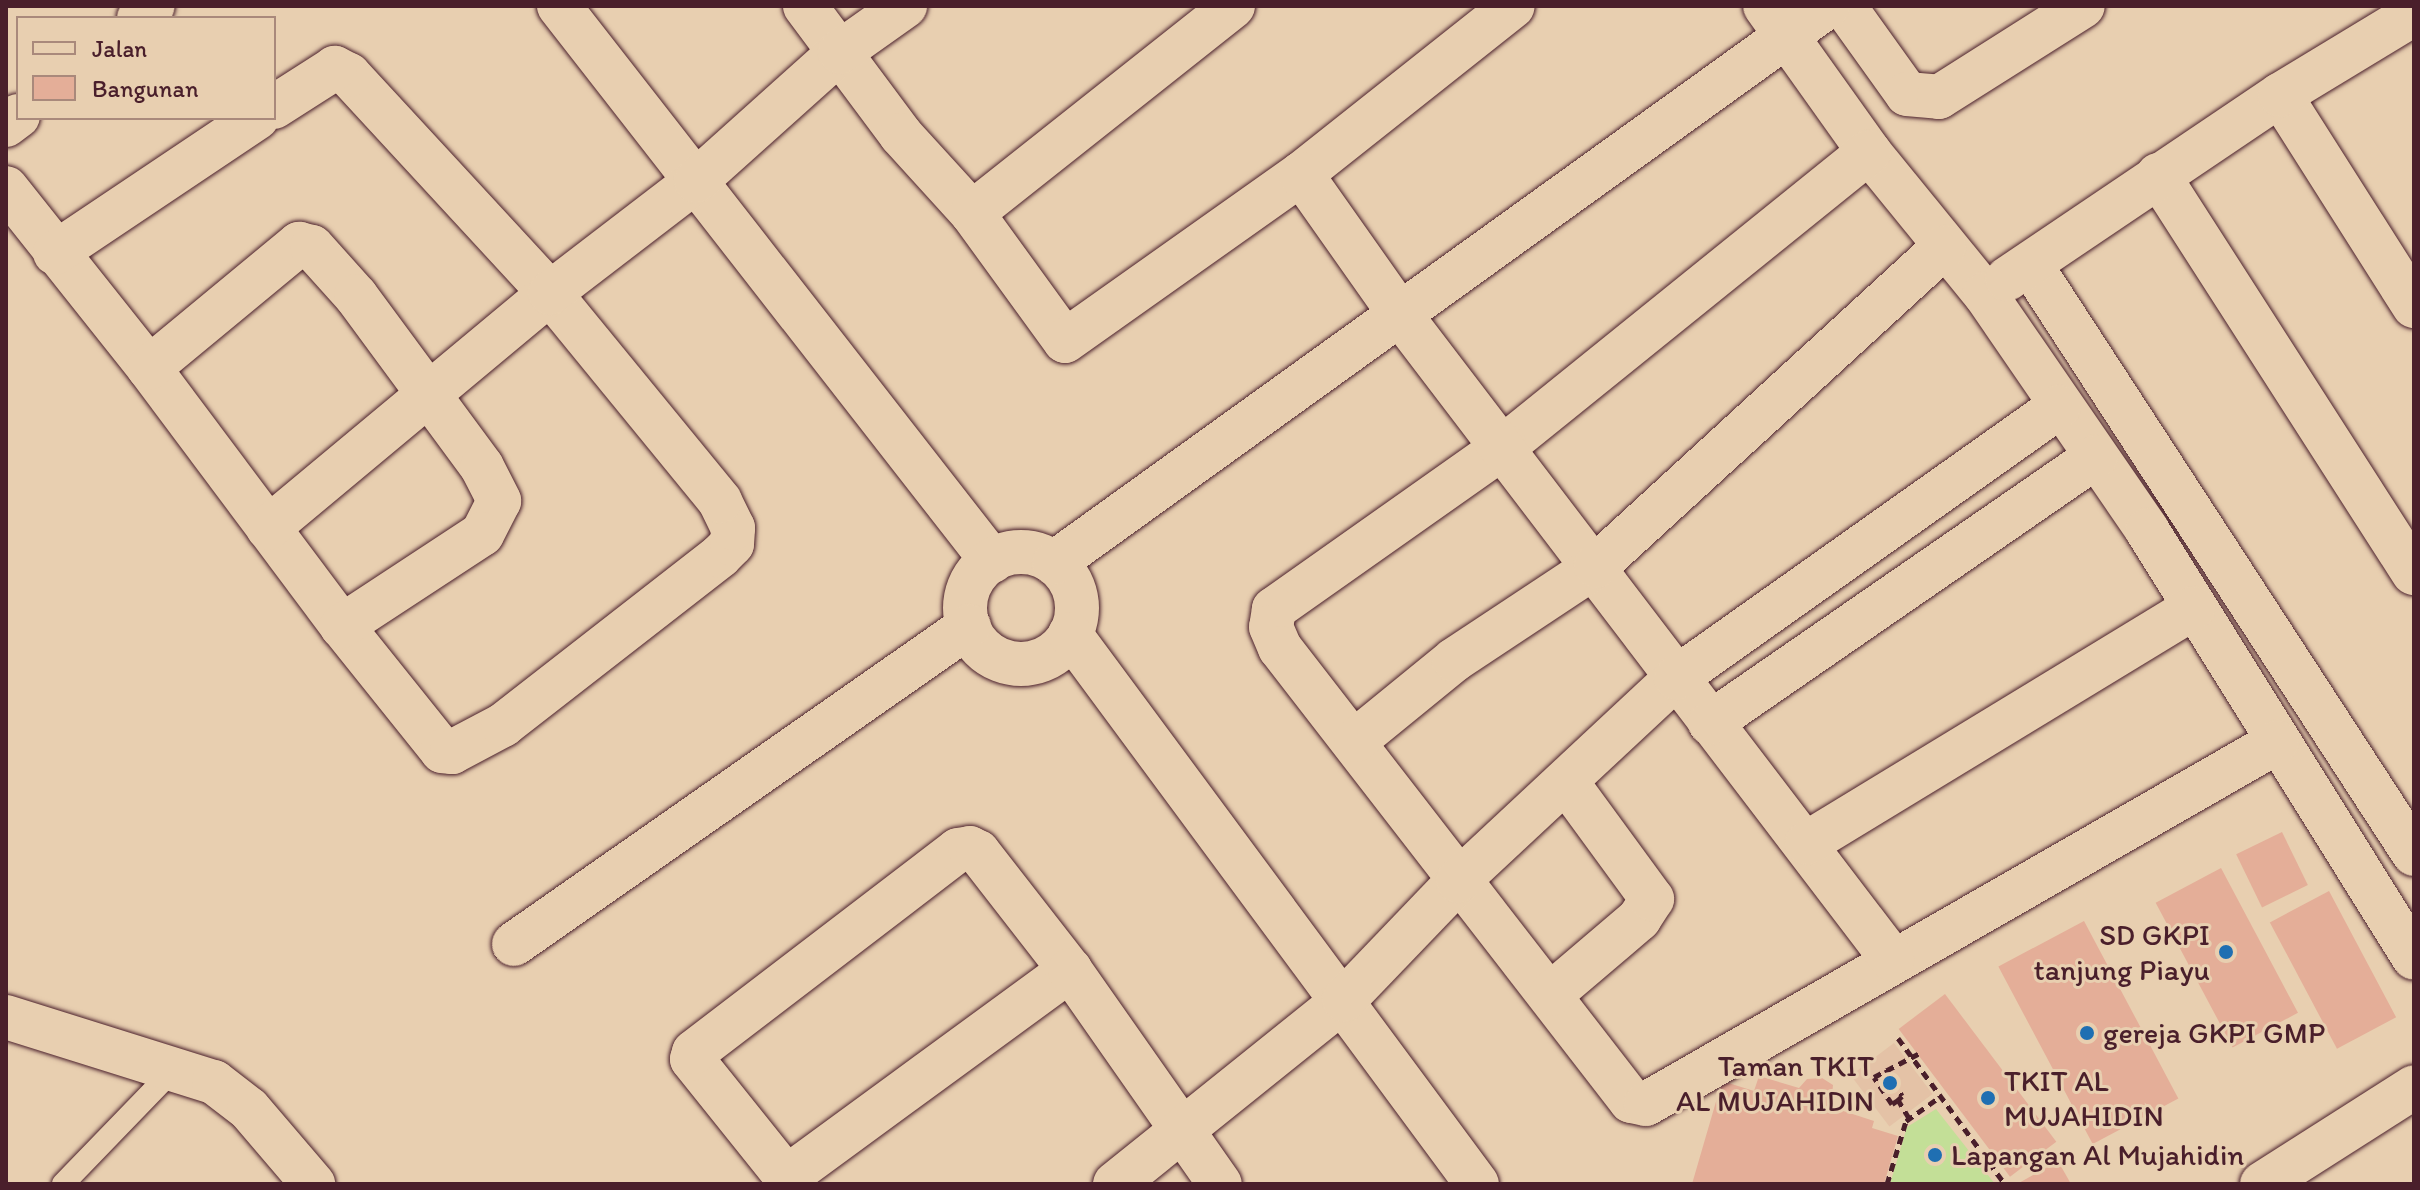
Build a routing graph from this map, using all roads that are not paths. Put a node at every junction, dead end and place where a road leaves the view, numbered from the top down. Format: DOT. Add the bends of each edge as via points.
graph roads {
  1 [pos="559,6"];
  2 [pos="805,6"];
  3 [pos="905,6"];
  4 [pos="1233,6"];
  5 [pos="1513,6"];
  6 [pos="1828,6"];
  7 [pos="1844,6"];
  8 [pos="2083,6"];
  9 [pos="2414,14"];
  10 [pos="1776,20"];
  11 [pos="840,52"];
  12 [pos="2280,95"];
  13 [pos="276,106"];
  14 [pos="254,120"];
  15 [pos="1869,152"];
  16 [pos="1301,174"];
  17 [pos="2158,175"];
  18 [pos="696,181"];
  19 [pos="6,188"];
  20 [pos="972,213"];
  21 [pos="1944,247"];
  22 [pos="55,253"];
  23 [pos="2030,264"];
  24 [pos="550,293"];
  25 [pos="1985,294"];
  26 [pos="2414,306"];
  27 [pos="1402,317"];
  28 [pos="149,368"];
  29 [pos="427,394"];
  30 [pos="2059,407"];
  31 [pos="1505,446"];
  32 [pos="2096,457"];
  33 [pos="268,528"];
  34 [pos="992,561"];
  35 [pos="1054,563"];
  36 [pos="1596,566"];
  37 [pos="2414,573"];
  38 [pos="2193,608"];
  39 [pos="342,626"];
  40 [pos="969,626"];
  41 [pos="1070,634"];
  42 [pos="1676,678"];
  43 [pos="1710,723"];
  44 [pos="1356,740"];
  45 [pos="2277,742"];
  46 [pos="1567,783"];
  47 [pos="1807,843"];
  48 [pos="2413,850"];
  49 [pos="1458,881"];
  50 [pos="514,944"];
  51 [pos="2414,958"];
  52 [pos="1892,959"];
  53 [pos="1070,970"];
  54 [pos="1551,994"];
  55 [pos="1344,1000"];
  56 [pos="6,1017"];
  57 [pos="171,1072"];
  58 [pos="2414,1087"];
  59 [pos="1183,1133"];
  60 [pos="2287,1178"];
  61 [pos="790,1181"];
  62 [pos="63,1184"];
  63 [pos="313,1184"];
  64 [pos="1115,1184"];
  65 [pos="1220,1184"];
  66 [pos="1477,1184"];
  1 -- 18 [label="street"];
  2 -- 11 [label="street"];
  3 -- 11 [label="street"];
  4 -- 20 [label="street"];
  5 -- 16 [label="street"];
  6 -- 10 [label="street"];
  7 -- 8 [label="street" via="1907,94 1939,97"];
  9 -- 12 [label="street"];
  10 -- 15 [label="street"];
  10 -- 27 [label="street"];
  11 -- 18 [label="street"];
  11 -- 20 [label="street" via="901,135"];
  12 -- 17 [label="street"];
  12 -- 26 [label="street"];
  13 -- 24 [label="street" via="324,74 343,70"];
  14 -- 22 [label="street"];
  15 -- 21 [label="street"];
  15 -- 31 [label="street"];
  16 -- 20 [label="street" via="1065,341"];
  16 -- 27 [label="street"];
  17 -- 23 [label="street"];
  17 -- 37 [label="street"];
  18 -- 24 [label="street"];
  18 -- 34 [label="street"];
  19 -- 22 [label="street"];
  21 -- 25 [label="street"];
  21 -- 36 [label="street"];
  22 -- 28 [label="street"];
  23 -- 25 [label="street"];
  23 -- 48 [label="street"];
  24 -- 29 [label="street"];
  24 -- 39 [label="street" via="720,501 733,528 732,544 503,725 452,752 442,751"];
  25 -- 30 [label="street"];
  27 -- 31 [label="street"];
  27 -- 35 [label="street"];
  28 -- 29 [label="street" via="299,244 312,247 356,296"];
  28 -- 33 [label="street"];
  29 -- 33 [label="street"];
  29 -- 39 [label="street" via="482,467 499,501 495,518 482,534"];
  30 -- 32 [label="street"];
  30 -- 42 [label="street"];
  31 -- 36 [label="street"];
  31 -- 44 [label="street" via="1274,609 1271,627 1280,648"];
  32 -- 38 [label="street"];
  32 -- 43 [label="street"];
  33 -- 39 [label="street"];
  34 -- 35 [label="street" via="1023,552"];
  34 -- 40 [label="street" via="980,570 966,597"];
  35 -- 41 [label="street" via="1075,596"];
  36 -- 42 [label="street"];
  36 -- 44 [label="street" via="1454,660"];
  38 -- 45 [label="street"];
  38 -- 47 [label="street"];
  40 -- 41 [label="street" via="979,645 1017,664 1057,651"];
  40 -- 50 [label="street"];
  41 -- 55 [label="street"];
  42 -- 43 [label="street"];
  42 -- 46 [label="street"];
  43 -- 47 [label="street"];
  44 -- 49 [label="street"];
  45 -- 51 [label="street"];
  45 -- 52 [label="street"];
  46 -- 49 [label="street"];
  46 -- 54 [label="street" via="1652,899 1639,919"];
  47 -- 52 [label="street"];
  49 -- 54 [label="street"];
  49 -- 55 [label="street"];
  52 -- 54 [label="street" via="1646,1104 1631,1101"];
  53 -- 59 [label="street"];
  53 -- 61 [label="street"];
  53 -- 61 [label="street" via="978,852 958,850 694,1052 692,1059"];
  55 -- 59 [label="street"];
  55 -- 66 [label="street"];
  56 -- 57 [label="street"];
  57 -- 62 [label="lane"];
  57 -- 63 [label="street" via="214,1082 249,1109"];
  58 -- 60 [label="street"];
  59 -- 64 [label="street"];
  59 -- 65 [label="street"];
}
